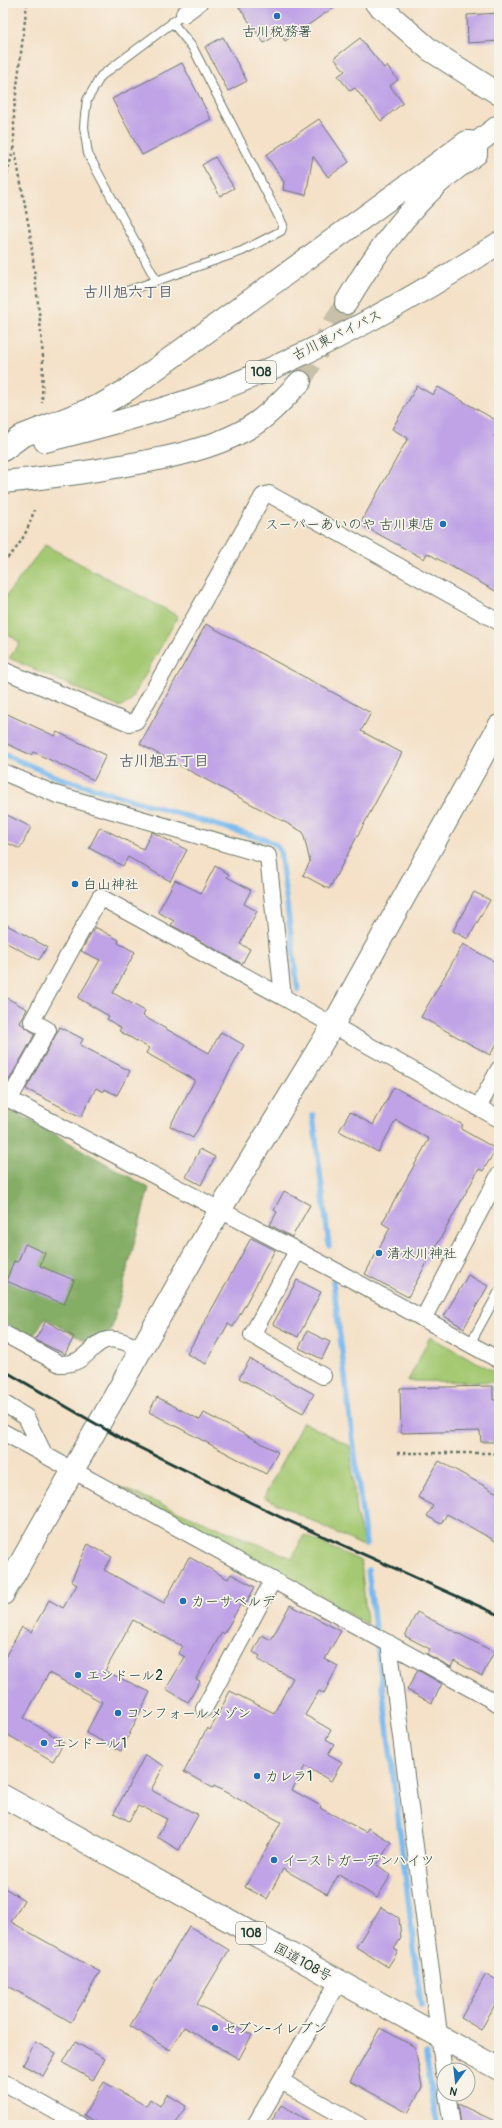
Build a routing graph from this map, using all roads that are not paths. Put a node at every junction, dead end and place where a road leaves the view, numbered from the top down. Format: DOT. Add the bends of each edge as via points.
graph roads {
  1 [pos="199,3"];
  2 [pos="376,3"];
  3 [pos="178,18"];
  4 [pos="499,94"];
  5 [pos="499,126"];
  6 [pos="477,143"];
  7 [pos="499,243"];
  8 [pos="156,280"];
  9 [pos="127,291"];
  10 [pos="346,303"];
  11 [pos="300,382"];
  12 [pos="3,450"];
  13 [pos="3,482"];
  14 [pos="499,622"];
  15 [pos="3,670"];
  16 [pos="499,726"];
  17 [pos="3,772"];
  18 [pos="283,998"];
  19 [pos="333,1025"];
  20 [pos="499,1069"];
  21 [pos="6,1098"];
  22 [pos="478,1108"];
  23 [pos="499,1119"];
  24 [pos="499,1175"];
  25 [pos="220,1210"];
  26 [pos="297,1251"];
  27 [pos="499,1290"];
  28 [pos="423,1318"];
  29 [pos="3,1333"];
  30 [pos="470,1344"];
  31 [pos="141,1350"];
  32 [pos="499,1360"];
  33 [pos="323,1376"];
  34 [pos="3,1403"];
  35 [pos="3,1432"];
  36 [pos="44,1454"];
  37 [pos="74,1470"];
  38 [pos="273,1580"];
  39 [pos="3,1594"];
  40 [pos="385,1641"];
  41 [pos="499,1704"];
  42 [pos="204,1709"];
  43 [pos="3,1796"];
  44 [pos="338,1982"];
  45 [pos="438,2036"];
  46 [pos="442,2062"];
  47 [pos="499,2069"];
  48 [pos="281,2081"];
  49 [pos="3,2082"];
  50 [pos="448,2102"];
  51 [pos="80,2125"];
  52 [pos="255,2125"];
  53 [pos="359,2125"];
  54 [pos="452,2125"];
  1 -- 3 [label="street"];
  2 -- 4 [label="main road" via="430,50"];
  3 -- 8 [label="lane" via="100,76 88,100 85,115 88,154"];
  3 -- 8 [label="lane" via="283,225 281,231 242,251"];
  5 -- 6 [label="main road"];
  6 -- 10 [label="main road" via="476,154 436,185 395,229"];
  6 -- 12 [label="main road" via="467,142 128,390 95,408 22,436"];
  7 -- 12 [label="main road, 古川東バイパス / 108" via="399,304 243,380 133,418"];
  8 -- 9 [label="lane"];
  11 -- 13 [label="main road" via="275,409 246,430 216,444 164,458 89,472"];
  14 -- 15 [label="street" via="269,494 263,496 136,722 129,723"];
  16 -- 19 [label="main road"];
  17 -- 18 [label="street" via="55,794 268,856"];
  18 -- 19 [label="street"];
  18 -- 21 [label="street" via="100,897 32,1021 48,1030"];
  19 -- 22 [label="street"];
  19 -- 25 [label="main road"];
  20 -- 22 [label="street"];
  21 -- 25 [label="street"];
  22 -- 23 [label="street"];
  24 -- 28 [label="street"];
  25 -- 26 [label="street"];
  25 -- 31 [label="main road"];
  26 -- 28 [label="street"];
  26 -- 33 [label="street" via="252,1335"];
  27 -- 30 [label="lane"];
  28 -- 30 [label="street"];
  29 -- 31 [label="street" via="60,1364 70,1365 78,1361 98,1343 108,1340 126,1341"];
  30 -- 32 [label="street"];
  31 -- 37 [label="main road"];
  34 -- 36 [label="street" via="26,1417"];
  35 -- 36 [label="street"];
  36 -- 37 [label="street"];
  37 -- 38 [label="street"];
  37 -- 39 [label="main road"];
  38 -- 40 [label="street"];
  38 -- 42 [label="street"];
  40 -- 41 [label="street"];
  40 -- 45 [label="street"];
  43 -- 44 [label="main road, 国道108号 / 108"];
  44 -- 45 [label="main road, 国道108号 / 108"];
  44 -- 48 [label="street"];
  45 -- 46 [label="street"];
  45 -- 47 [label="main road, 国道108号 / 108"];
  48 -- 52 [label="street"];
  48 -- 53 [label="street"];
  49 -- 51 [label="street"];
  50 -- 54 [label="street"];
}
